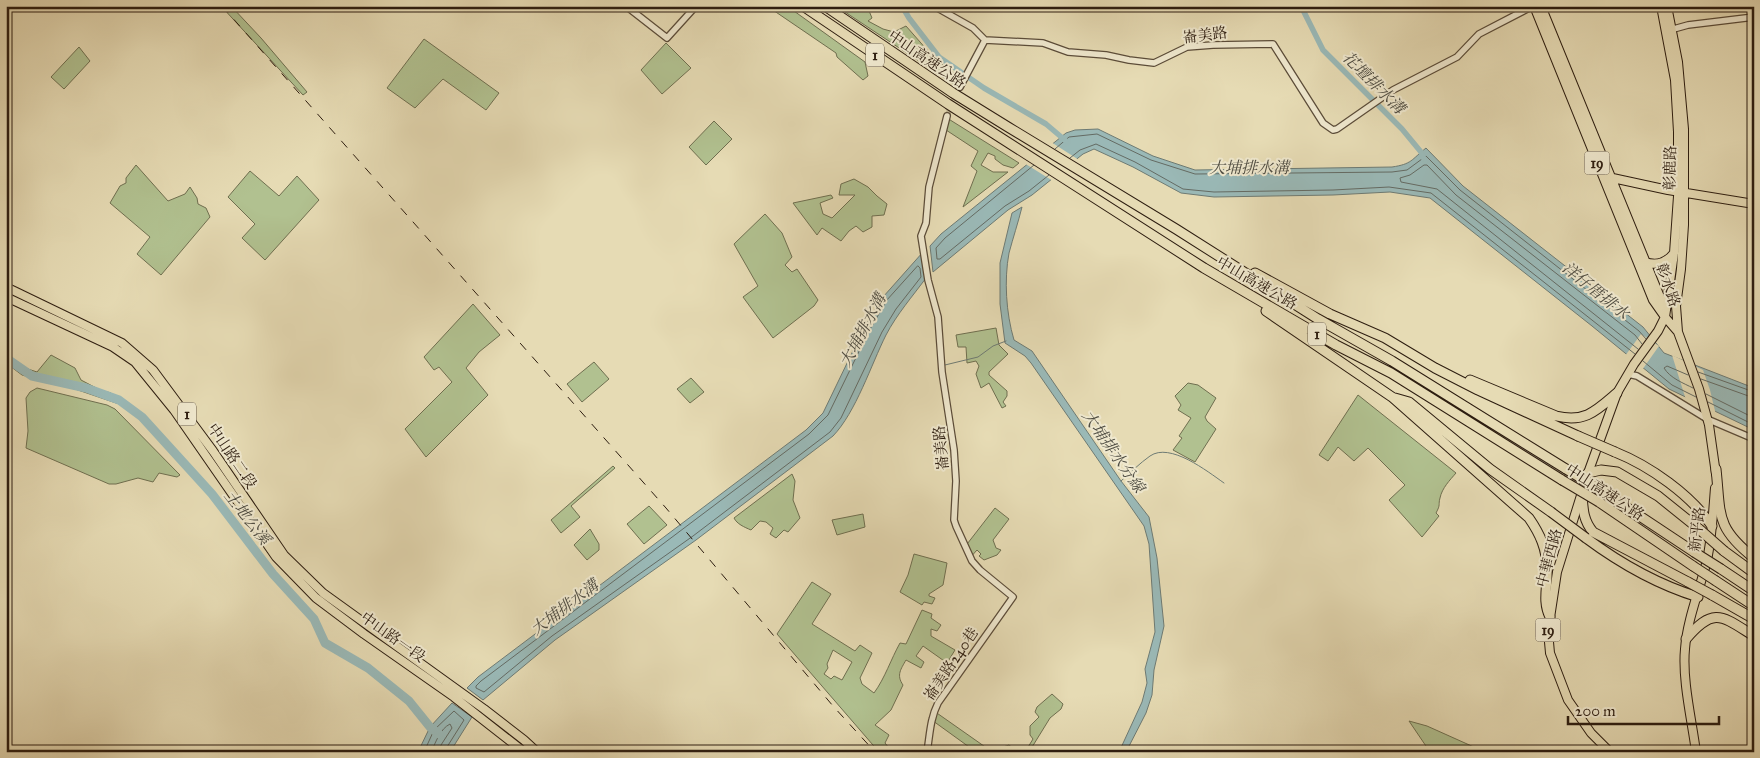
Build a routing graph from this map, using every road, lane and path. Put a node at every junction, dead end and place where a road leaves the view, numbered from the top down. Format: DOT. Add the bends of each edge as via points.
graph roads {
  1 [pos="626,6"];
  2 [pos="696,6"];
  3 [pos="803,6"];
  4 [pos="825,6"];
  5 [pos="934,6"];
  6 [pos="1533,6"];
  7 [pos="1540,6"];
  8 [pos="1661,6"];
  9 [pos="1668,6"];
  10 [pos="1754,17"];
  11 [pos="1669,31"];
  12 [pos="984,40"];
  13 [pos="960,87"];
  14 [pos="947,116"];
  15 [pos="1607,178"];
  16 [pos="1680,191"];
  17 [pos="1754,204"];
  18 [pos="1674,253"];
  19 [pos="1645,262"];
  20 [pos="1204,268"];
  21 [pos="1238,269"];
  22 [pos="6,287"];
  23 [pos="6,297"];
  24 [pos="1665,317"];
  25 [pos="1678,332"];
  26 [pos="1385,338"];
  27 [pos="1628,374"];
  28 [pos="1617,393"];
  29 [pos="1392,397"];
  30 [pos="1708,422"];
  31 [pos="1754,439"];
  32 [pos="1716,469"];
  33 [pos="1588,473"];
  34 [pos="1582,494"];
  35 [pos="1712,526"];
  36 [pos="1754,558"];
  37 [pos="1754,573"];
  38 [pos="1754,591"];
  39 [pos="320,596"];
  40 [pos="1013,597"];
  41 [pos="1698,597"];
  42 [pos="1754,606"];
  43 [pos="1550,617"];
  44 [pos="1754,620"];
  45 [pos="1754,636"];
  46 [pos="1686,638"];
  47 [pos="457,694"];
  48 [pos="524,752"];
  49 [pos="537,752"];
  50 [pos="927,752"];
  51 [pos="1610,752"];
  52 [pos="1696,752"];
  1 -- 2 [label="street" via="667,38"];
  3 -- 20 [label="highway, 中山高速公路 / 1"];
  4 -- 21 [label="highway, 中山高速公路 / 1" via="953,93"];
  5 -- 12 [label="street" via="973,28"];
  6 -- 12 [label="street, 崙美路" via="1479,34 1457,57 1385,95 1336,129 1323,123 1273,44 1187,47 1154,63 1068,52 1043,43"];
  6 -- 15 [label="main road, 彰水路 / 19"];
  7 -- 15 [label="main road, 彰水路 / 19"];
  8 -- 11 [label="main road, 彰鹿路"];
  9 -- 11 [label="main road, 彰鹿路"];
  10 -- 11 [label="street"];
  11 -- 16 [label="main road, 彰鹿路" via="1677,95"];
  12 -- 13 [label="street"];
  14 -- 40 [label="street, 崙美路" via="929,187 926,223 920,236 938,318 942,372 954,450 956,526 972,561"];
  15 -- 16 [label="main road"];
  15 -- 19 [label="main road, 彰水路 / 19"];
  15 -- 24 [label="main road, 彰水路 / 19" via="1653,300"];
  16 -- 17 [label="main road"];
  16 -- 18 [label="main road, 彰鹿路"];
  16 -- 25 [label="main road, 彰鹿路" via="1683,250 1676,306"];
  18 -- 19 [label="main road" via="1667,262"];
  18 -- 24 [label="main road, 彰鹿路"];
  19 -- 24 [label="main road, 彰水路 / 19"];
  20 -- 29 [label="highway"];
  20 -- 42 [label="highway, 中山高速公路 / 1, bridge" via="1336,345 1391,373 1598,502"];
  21 -- 26 [label="highway" via="1252,272 1330,314"];
  21 -- 38 [label="highway, 中山高速公路 / 1, bridge" via="1602,491"];
  22 -- 39 [label="main road, 中山路二段 / 1" via="122,343 153,370 284,555"];
  23 -- 39 [label="main road, 中山路二段 / 1" via="112,347 134,362 174,410 276,556"];
  24 -- 25 [label="main road, 新平路 / 19"];
  24 -- 27 [label="main road, 中華西路 / 19"];
  25 -- 30 [label="main road, 新平路 / 19"];
  26 -- 28 [label="highway" via="1475,382 1556,416 1581,418"];
  26 -- 35 [label="highway, bridge" via="1436,368 1638,463 1678,490"];
  27 -- 28 [label="main road, 中華西路 / 19"];
  27 -- 30 [label="street" via="1637,376"];
  28 -- 33 [label="main road, 中華西路 / 19"];
  29 -- 41 [label="highway, bridge" via="1409,402 1490,469 1606,552 1647,578"];
  29 -- 43 [label="highway" via="1529,518 1538,530 1544,543 1547,570 1545,608"];
  30 -- 31 [label="street"];
  30 -- 32 [label="main road, 新平路 / 19"];
  32 -- 35 [label="main road, 新平路 / 19"];
  32 -- 36 [label="highway" via="1724,525 1732,538"];
  33 -- 34 [label="main road, 中華西路 / 19"];
  33 -- 37 [label="highway, bridge" via="1601,470 1616,472 1658,496"];
  34 -- 43 [label="main road, 中華西路 / 19" via="1556,572"];
  34 -- 44 [label="highway, bridge" via="1583,516 1593,532"];
  35 -- 41 [label="main road, 新平路 / 19"];
  39 -- 47 [label="main road, 中山路一段 / 1"];
  40 -- 50 [label="street, 崙美路240巷" via="938,703 929,726"];
  41 -- 46 [label="main road, 新平路 / 19"];
  43 -- 51 [label="main road, 中華西路 / 19" via="1550,653 1568,700 1591,733"];
  45 -- 46 [label="highway" via="1732,622 1714,617 1701,622"];
  46 -- 52 [label="main road, 新平路 / 19" via="1686,684"];
  47 -- 48 [label="main road, 1" via="478,716"];
  47 -- 49 [label="main road, 1" via="484,709"];
}
